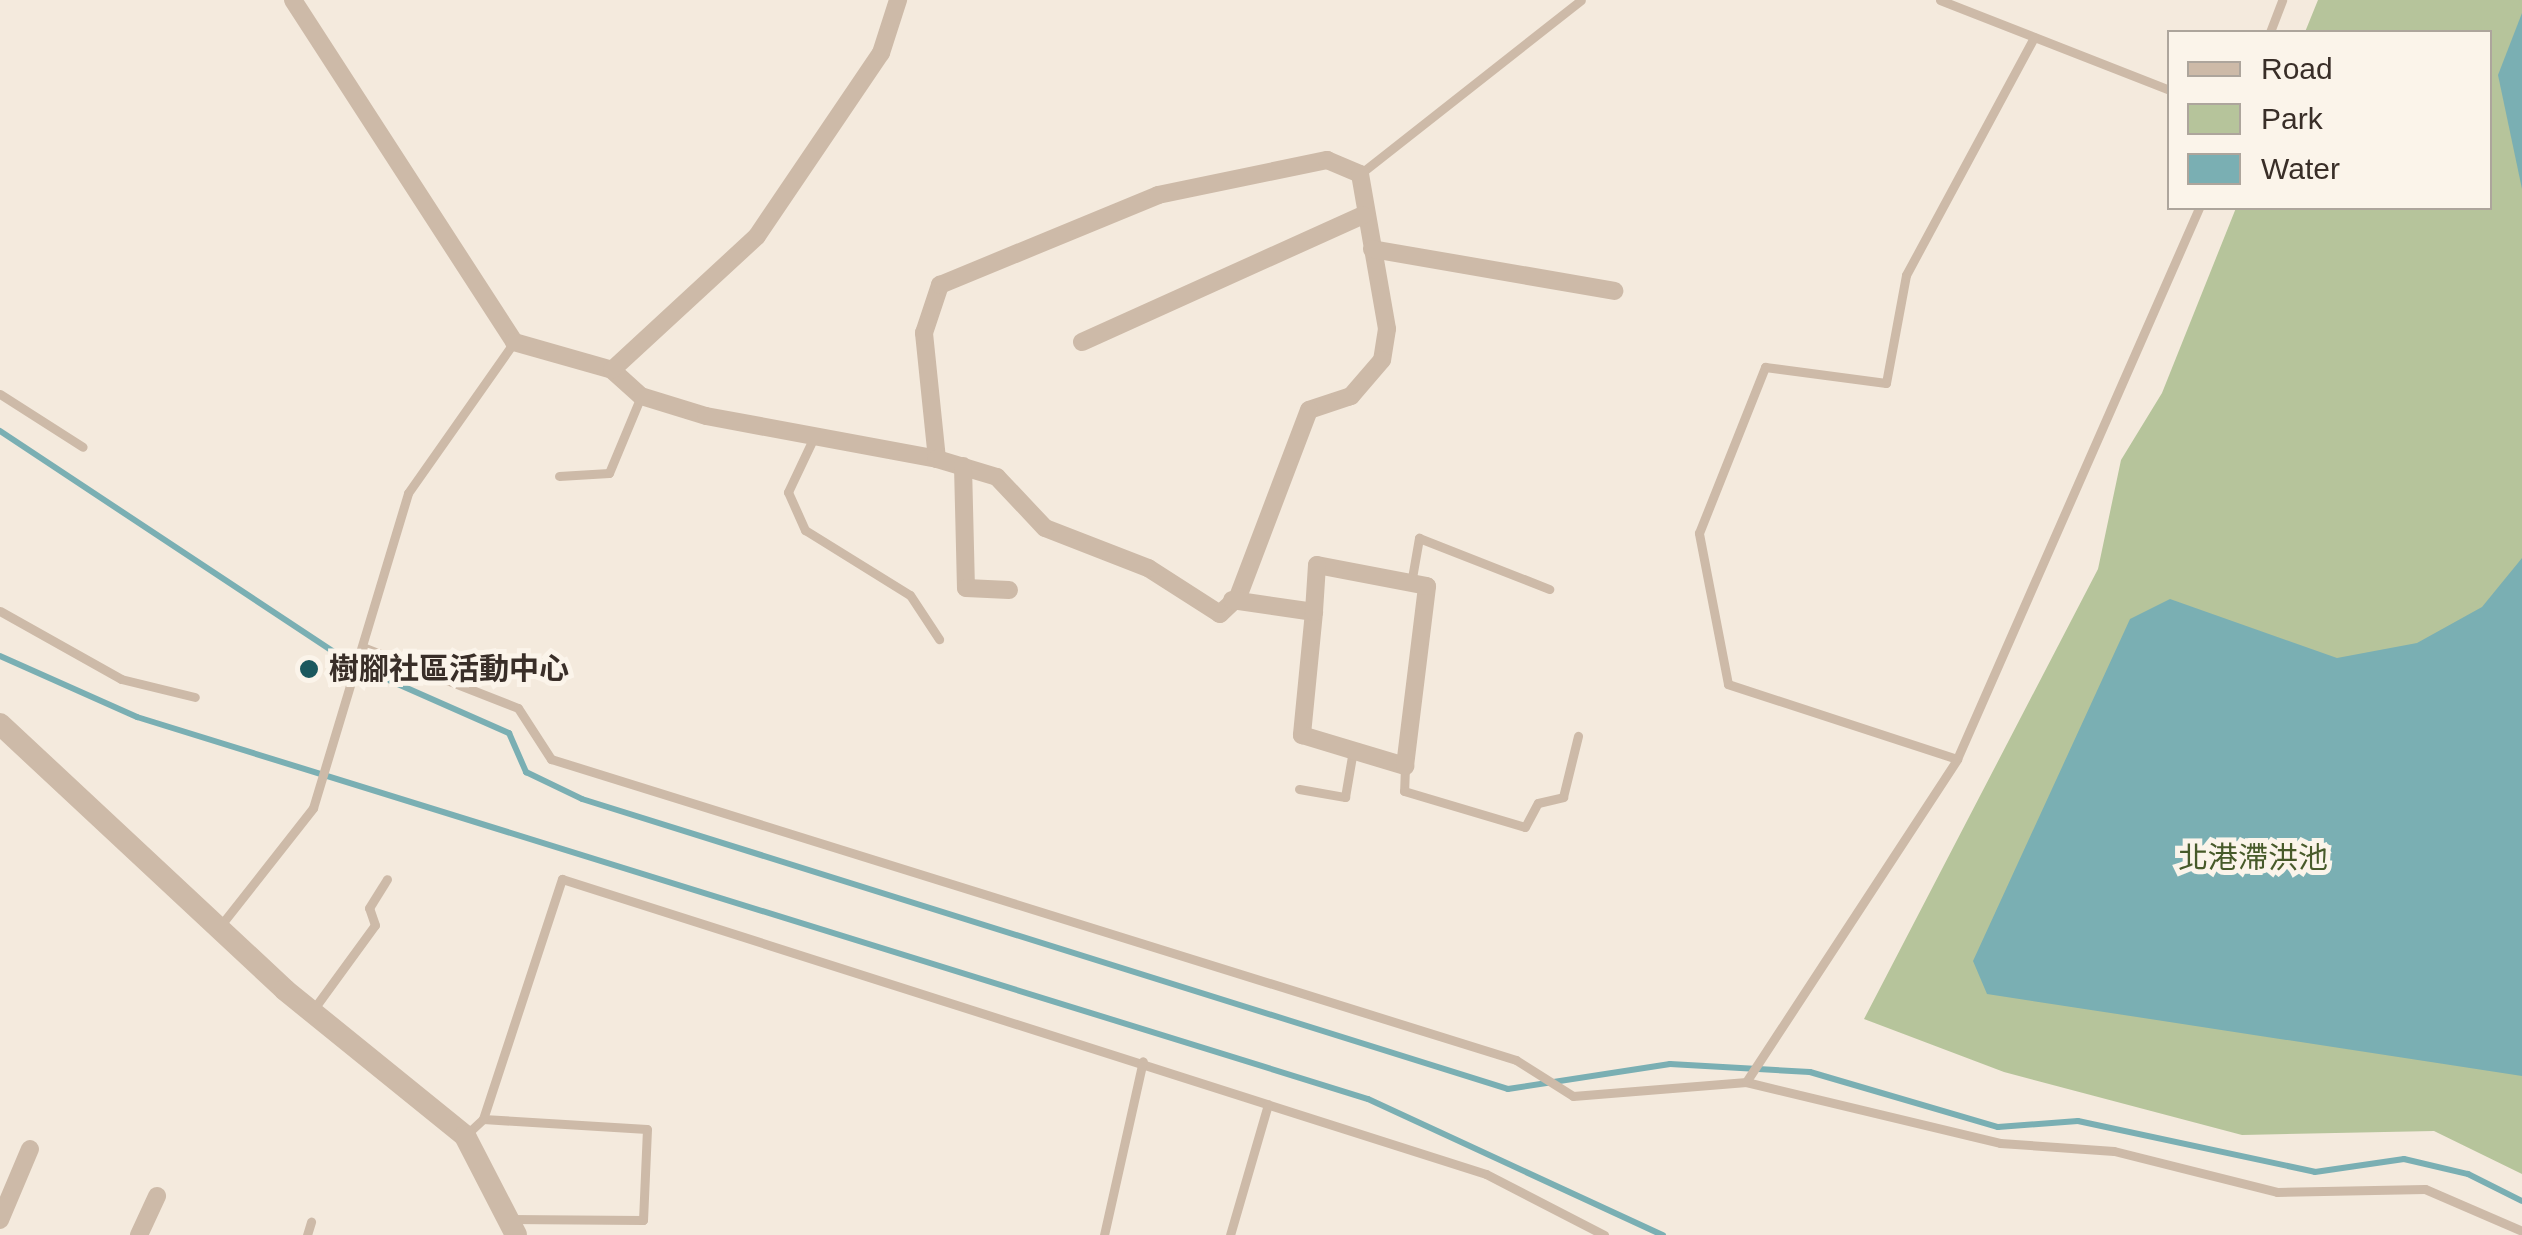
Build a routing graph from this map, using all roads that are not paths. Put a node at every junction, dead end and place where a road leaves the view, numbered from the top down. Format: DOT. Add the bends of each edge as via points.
graph roads {
  1 [pos="292,0"];
  2 [pos="898,0"];
  3 [pos="1580,0"];
  4 [pos="1940,0"];
  5 [pos="2282,0"];
  6 [pos="2271,30"];
  7 [pos="2034,37"];
  8 [pos="2167,89"];
  9 [pos="1360,174"];
  10 [pos="2198,210"];
  11 [pos="1363,215"];
  12 [pos="1372,249"];
  13 [pos="1614,291"];
  14 [pos="514,342"];
  15 [pos="1082,342"];
  16 [pos="612,370"];
  17 [pos="0,394"];
  18 [pos="642,396"];
  19 [pos="815,435"];
  20 [pos="83,447"];
  21 [pos="937,460"];
  22 [pos="963,466"];
  23 [pos="559,476"];
  24 [pos="1412,578"];
  25 [pos="1549,589"];
  26 [pos="1009,590"];
  27 [pos="1232,600"];
  28 [pos="0,611"];
  29 [pos="1314,612"];
  30 [pos="939,639"];
  31 [pos="364,652"];
  32 [pos="195,697"];
  33 [pos="0,724"];
  34 [pos="1578,736"];
  35 [pos="1353,750"];
  36 [pos="1957,758"];
  37 [pos="1405,766"];
  38 [pos="1299,789"];
  39 [pos="387,879"];
  40 [pos="219,929"];
  41 [pos="312,1012"];
  42 [pos="1143,1061"];
  43 [pos="1746,1082"];
  44 [pos="1268,1104"];
  45 [pos="483,1119"];
  46 [pos="465,1136"];
  47 [pos="30,1148"];
  48 [pos="157,1196"];
  49 [pos="0,1220"];
  50 [pos="311,1222"];
  51 [pos="511,1227"];
  52 [pos="2522,1231"];
  53 [pos="139,1235"];
  54 [pos="307,1235"];
  55 [pos="1104,1235"];
  56 [pos="1230,1235"];
  57 [pos="1604,1235"];
  1 -- 14 [label="street"];
  2 -- 16 [label="street" via="881,53 757,236"];
  3 -- 9 [label="lane"];
  4 -- 7 [label="lane"];
  5 -- 6 [label="lane"];
  7 -- 8 [label="lane"];
  7 -- 36 [label="lane" via="1906,275 1886,383 1765,367 1699,532 1728,684"];
  9 -- 11 [label="street"];
  9 -- 21 [label="street" via="1326,160 1158,195 940,285 924,333"];
  10 -- 36 [label="lane"];
  11 -- 12 [label="street"];
  11 -- 15 [label="street"];
  12 -- 13 [label="street"];
  12 -- 27 [label="street" via="1387,329 1382,360 1351,396 1309,410"];
  14 -- 16 [label="street"];
  14 -- 31 [label="lane" via="408,493"];
  16 -- 18 [label="street"];
  17 -- 20 [label="lane"];
  18 -- 19 [label="street"];
  18 -- 23 [label="lane" via="609,473"];
  19 -- 21 [label="street"];
  19 -- 30 [label="lane" via="788,492 805,530 910,595"];
  21 -- 22 [label="street"];
  22 -- 26 [label="street" via="966,588"];
  22 -- 27 [label="street" via="998,477 1045,528 1148,568 1220,614"];
  24 -- 25 [label="lane" via="1419,538"];
  24 -- 29 [label="street" via="1318,564"];
  24 -- 37 [label="street" via="1427,586"];
  27 -- 29 [label="street"];
  28 -- 32 [label="lane" via="121,678"];
  29 -- 35 [label="street" via="1302,735"];
  31 -- 40 [label="lane" via="322,788"];
  31 -- 43 [label="lane" via="518,708 552,759 1516,1060 1573,1096"];
  33 -- 40 [label="street"];
  34 -- 37 [label="lane" via="1563,797 1538,803 1525,827 1404,791"];
  35 -- 37 [label="street"];
  35 -- 38 [label="lane" via="1345,797"];
  36 -- 43 [label="lane"];
  39 -- 41 [label="lane" via="369,908 375,924"];
  40 -- 41 [label="street"];
  41 -- 46 [label="street"];
  42 -- 44 [label="lane"];
  42 -- 45 [label="lane" via="562,879"];
  42 -- 55 [label="lane"];
  43 -- 52 [label="lane" via="2000,1143 2114,1151 2278,1192 2425,1189"];
  44 -- 56 [label="lane"];
  44 -- 57 [label="lane" via="1486,1174"];
  45 -- 46 [label="lane"];
  45 -- 51 [label="lane" via="647,1129 643,1220"];
  46 -- 51 [label="street"];
  47 -- 49 [label="street"];
  48 -- 53 [label="street"];
  50 -- 54 [label="lane"];
}
